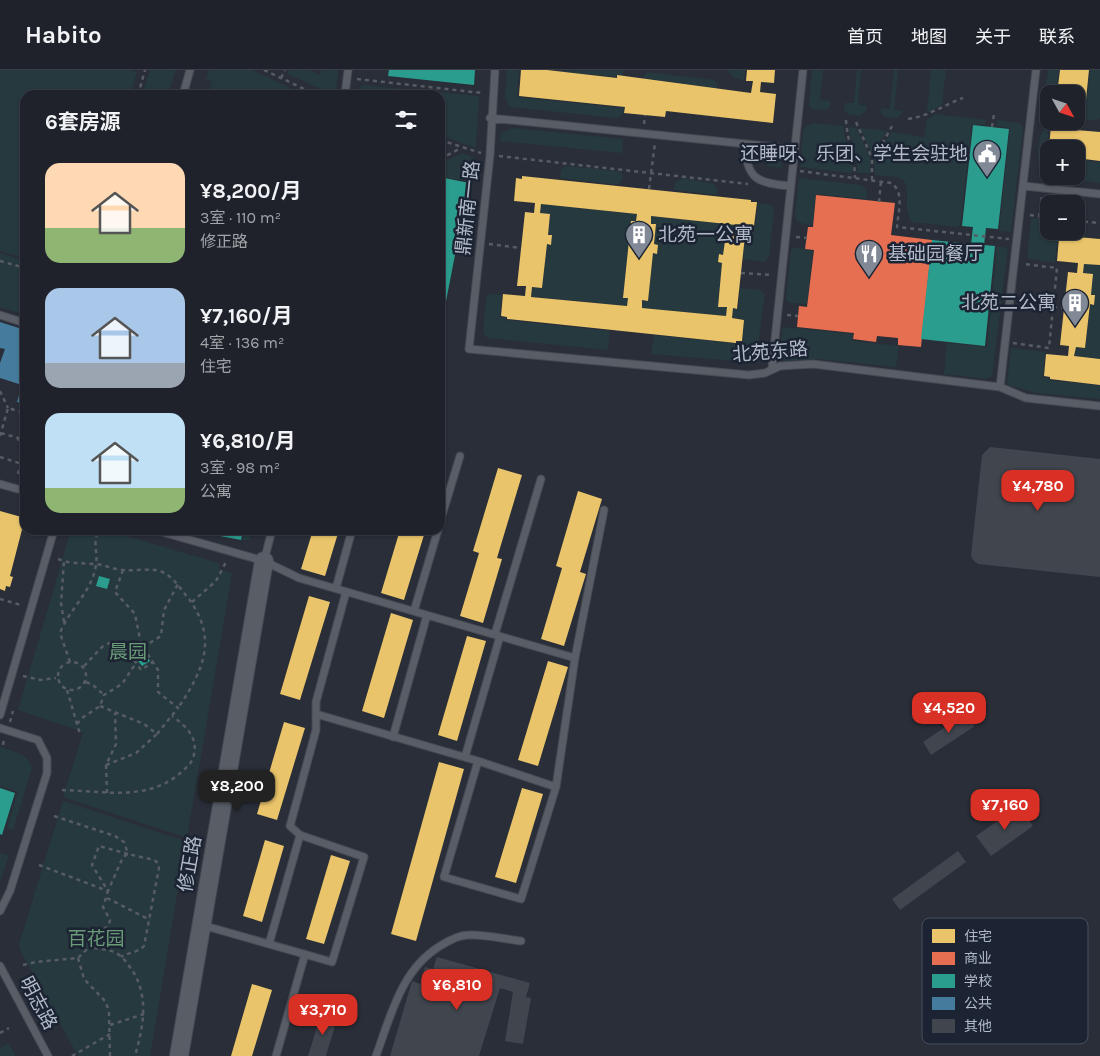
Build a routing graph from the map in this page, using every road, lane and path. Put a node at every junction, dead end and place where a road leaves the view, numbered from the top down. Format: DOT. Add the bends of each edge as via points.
graph roads {
  1 [pos="146,70"];
  2 [pos="190,70"];
  3 [pos="264,70"];
  4 [pos="285,70"];
  5 [pos="348,70"];
  6 [pos="495,70"];
  7 [pos="803,70"];
  8 [pos="1036,70"];
  9 [pos="281,78"];
  10 [pos="357,79"];
  11 [pos="140,90"];
  12 [pos="184,90"];
  13 [pos="306,90"];
  14 [pos="346,90"];
  15 [pos="482,93"];
  16 [pos="963,98"];
  17 [pos="994,114"];
  18 [pos="645,115"];
  19 [pos="490,118"];
  20 [pos="908,119"];
  21 [pos="846,120"];
  22 [pos="856,122"];
  23 [pos="644,124"];
  24 [pos="892,126"];
  25 [pos="992,127"];
  26 [pos="445,142"];
  27 [pos="655,142"];
  28 [pos="745,144"];
  29 [pos="462,148"];
  30 [pos="794,149"];
  31 [pos="481,153"];
  32 [pos="445,156"];
  33 [pos="499,156"];
  34 [pos="872,158"];
  35 [pos="799,171"];
  36 [pos="651,173"];
  37 [pos="855,178"];
  38 [pos="872,180"];
  39 [pos="881,181"];
  40 [pos="750,184"];
  41 [pos="791,186"];
  42 [pos="1024,186"];
  43 [pos="649,189"];
  44 [pos="1100,194"];
  45 [pos="879,202"];
  46 [pos="1028,215"];
  47 [pos="1040,217"];
  48 [pos="1085,222"];
  49 [pos="1100,223"];
  50 [pos="1010,240"];
  51 [pos="489,244"];
  52 [pos="521,248"];
  53 [pos="0,261"];
  54 [pos="1022,264"];
  55 [pos="20,267"];
  56 [pos="741,273"];
  57 [pos="771,275"];
  58 [pos="1053,307"];
  59 [pos="1064,308"];
  60 [pos="0,315"];
  61 [pos="20,321"];
  62 [pos="1013,343"];
  63 [pos="469,349"];
  64 [pos="772,368"];
  65 [pos="1000,386"];
  66 [pos="0,391"];
  67 [pos="1100,406"];
  68 [pos="8,408"];
  69 [pos="20,411"];
  70 [pos="0,434"];
  71 [pos="18,438"];
  72 [pos="20,446"];
  73 [pos="460,456"];
  74 [pos="0,457"];
  75 [pos="20,464"];
  76 [pos="18,474"];
  77 [pos="541,480"];
  78 [pos="0,484"];
  79 [pos="20,490"];
  80 [pos="445,506"];
  81 [pos="604,510"];
  82 [pos="53,535"];
  83 [pos="97,535"];
  84 [pos="172,535"];
  85 [pos="271,535"];
  86 [pos="351,535"];
  87 [pos="437,535"];
  88 [pos="58,559"];
  89 [pos="64,561"];
  90 [pos="264,561"];
  91 [pos="226,562"];
  92 [pos="96,564"];
  93 [pos="123,570"];
  94 [pos="178,584"];
  95 [pos="336,588"];
  96 [pos="346,592"];
  97 [pos="0,599"];
  98 [pos="192,602"];
  99 [pos="21,605"];
  100 [pos="414,611"];
  101 [pos="427,615"];
  102 [pos="64,623"];
  103 [pos="498,635"];
  104 [pos="142,645"];
  105 [pos="129,652"];
  106 [pos="575,658"];
  107 [pos="70,662"];
  108 [pos="153,662"];
  109 [pos="136,663"];
  110 [pos="84,666"];
  111 [pos="23,676"];
  112 [pos="56,678"];
  113 [pos="85,682"];
  114 [pos="67,689"];
  115 [pos="104,696"];
  116 [pos="100,706"];
  117 [pos="178,708"];
  118 [pos="115,713"];
  119 [pos="316,714"];
  120 [pos="0,715"];
  121 [pos="172,716"];
  122 [pos="77,724"];
  123 [pos="0,728"];
  124 [pos="80,734"];
  125 [pos="157,734"];
  126 [pos="393,737"];
  127 [pos="465,757"];
  128 [pos="478,761"];
  129 [pos="106,765"];
  130 [pos="556,787"];
  131 [pos="62,790"];
  132 [pos="107,792"];
  133 [pos="54,816"];
  134 [pos="300,835"];
  135 [pos="128,854"];
  136 [pos="39,865"];
  137 [pos="108,891"];
  138 [pos="107,898"];
  139 [pos="0,911"];
  140 [pos="150,920"];
  141 [pos="201,925"];
  142 [pos="521,941"];
  143 [pos="269,944"];
  144 [pos="89,947"];
  145 [pos="305,954"];
  146 [pos="78,958"];
  147 [pos="121,958"];
  148 [pos="23,965"];
  149 [pos="0,966"];
  150 [pos="144,1014"];
  151 [pos="109,1025"];
  152 [pos="9,1028"];
  153 [pos="0,1033"];
  154 [pos="110,1034"];
  155 [pos="48,1056"];
  156 [pos="72,1056"];
  157 [pos="110,1056"];
  158 [pos="135,1056"];
  159 [pos="179,1056"];
  160 [pos="276,1056"];
  161 [pos="376,1056"];
  1 -- 11 [label="path"];
  2 -- 12 [label="lane"];
  3 -- 9 [label="path"];
  4 -- 9 [label="path"];
  5 -- 14 [label="lane"];
  6 -- 19 [label="lane, 鼎新南一路"];
  7 -- 30 [label="lane"];
  8 -- 42 [label="lane"];
  9 -- 13 [label="path"];
  10 -- 15 [label="path"];
  16 -- 20 [label="path" via="928,115"];
  17 -- 25 [label="path"];
  18 -- 23 [label="path"];
  19 -- 28 [label="lane"];
  19 -- 63 [label="lane, 鼎新南一路" via="490,155"];
  21 -- 37 [label="path"];
  22 -- 34 [label="path"];
  24 -- 34 [label="path"];
  26 -- 29 [label="path"];
  27 -- 36 [label="path"];
  28 -- 30 [label="lane"];
  28 -- 41 [label="lane" via="748,166 755,178 769,184"];
  29 -- 31 [label="path"];
  29 -- 32 [label="path"];
  30 -- 41 [label="lane"];
  33 -- 36 [label="path"];
  34 -- 38 [label="path"];
  35 -- 37 [label="path"];
  36 -- 40 [label="path"];
  36 -- 43 [label="path"];
  37 -- 38 [label="path"];
  38 -- 39 [label="path"];
  39 -- 45 [label="path"];
  39 -- 50 [label="path" via="891,183 900,193 897,227"];
  41 -- 64 [label="lane"];
  42 -- 44 [label="lane"];
  42 -- 65 [label="lane"];
  46 -- 47 [label="path"];
  48 -- 49 [label="path"];
  51 -- 52 [label="path"];
  53 -- 55 [label="path"];
  54 -- 58 [label="path" via="1057,268"];
  56 -- 57 [label="path"];
  58 -- 59 [label="path"];
  58 -- 62 [label="path" via="1049,348"];
  60 -- 61 [label="lane"];
  63 -- 64 [label="lane, 北苑东路" via="749,374 765,373"];
  64 -- 65 [label="lane, 北苑东路" via="813,364"];
  65 -- 67 [label="lane, 北苑东路" via="1026,398"];
  66 -- 68 [label="path"];
  68 -- 69 [label="path"];
  68 -- 70 [label="path"];
  70 -- 71 [label="path"];
  71 -- 72 [label="path"];
  73 -- 80 [label="lane"];
  74 -- 75 [label="path"];
  75 -- 76 [label="path"];
  77 -- 103 [label="lane"];
  78 -- 79 [label="lane"];
  81 -- 106 [label="lane"];
  82 -- 120 [label="lane"];
  83 -- 92 [label="path" via="94,544"];
  84 -- 90 [label="lane"];
  85 -- 90 [label="lane"];
  86 -- 95 [label="lane"];
  87 -- 100 [label="lane"];
  88 -- 89 [label="path"];
  89 -- 92 [label="path"];
  89 -- 102 [label="path" via="61,603"];
  90 -- 95 [label="lane" via="299,578"];
  90 -- 141 [label="street, 修正路"];
  91 -- 98 [label="path" via="216,581"];
  92 -- 93 [label="path"];
  92 -- 102 [label="path" via="80,602"];
  93 -- 94 [label="path" via="161,571"];
  93 -- 104 [label="path" via="115,592 134,614"];
  94 -- 98 [label="path"];
  94 -- 104 [label="path" via="164,610 161,636"];
  95 -- 96 [label="lane"];
  96 -- 100 [label="lane"];
  96 -- 119 [label="lane" via="316,702"];
  97 -- 99 [label="path"];
  98 -- 117 [label="path" via="206,634 206,651 195,683"];
  100 -- 101 [label="lane"];
  101 -- 103 [label="lane"];
  101 -- 126 [label="lane"];
  102 -- 107 [label="path" via="60,633"];
  103 -- 106 [label="lane"];
  103 -- 127 [label="lane"];
  104 -- 105 [label="path"];
  104 -- 108 [label="path"];
  105 -- 109 [label="path"];
  105 -- 110 [label="path" via="125,646 113,641 102,646"];
  106 -- 130 [label="lane"];
  107 -- 110 [label="path"];
  107 -- 112 [label="path" via="60,669"];
  108 -- 109 [label="path" via="141,670"];
  108 -- 117 [label="path" via="159,675 158,692"];
  109 -- 115 [label="path" via="122,684"];
  110 -- 113 [label="path"];
  111 -- 112 [label="path" via="41,680"];
  112 -- 114 [label="path"];
  113 -- 114 [label="path" via="78,688"];
  113 -- 115 [label="path"];
  114 -- 122 [label="path"];
  115 -- 116 [label="path"];
  116 -- 118 [label="path"];
  116 -- 122 [label="path"];
  117 -- 121 [label="path"];
  118 -- 125 [label="path" via="144,724"];
  118 -- 129 [label="path" via="116,744"];
  119 -- 126 [label="lane"];
  119 -- 134 [label="lane" via="316,730 290,826"];
  121 -- 125 [label="path"];
  121 -- 132 [label="path" via="188,729 195,744 188,767 163,786 135,792"];
  122 -- 124 [label="path"];
  123 -- 139 [label="lane" via="38,740 48,758 47,773 10,891"];
  125 -- 129 [label="path" via="136,753"];
  126 -- 127 [label="lane"];
  127 -- 128 [label="lane"];
  128 -- 130 [label="lane"];
  128 -- 130 [label="lane" via="444,877 521,899"];
  129 -- 132 [label="path"];
  131 -- 132 [label="path"];
  133 -- 135 [label="path" via="115,836 124,842"];
  134 -- 143 [label="lane"];
  134 -- 145 [label="lane" via="364,857 332,962"];
  135 -- 137 [label="path" via="123,857"];
  135 -- 137 [label="path" via="99,846 96,849 92,865"];
  135 -- 140 [label="path" via="158,863"];
  136 -- 137 [label="path"];
  137 -- 138 [label="path"];
  138 -- 140 [label="path"];
  138 -- 144 [label="path" via="103,907 109,924"];
  140 -- 147 [label="path" via="144,946"];
  141 -- 143 [label="lane"];
  141 -- 159 [label="street, 修正路"];
  142 -- 161 [label="lane" via="467,935 451,939 419,961 395,1003"];
  143 -- 145 [label="lane"];
  144 -- 146 [label="path"];
  144 -- 147 [label="path" via="112,952"];
  145 -- 160 [label="lane"];
  146 -- 148 [label="path"];
  146 -- 151 [label="path" via="84,979 106,1002"];
  147 -- 150 [label="path" via="143,994"];
  149 -- 155 [label="lane, 明志路"];
  150 -- 151 [label="path"];
  150 -- 158 [label="path"];
  151 -- 154 [label="path"];
  152 -- 153 [label="path"];
  154 -- 156 [label="path"];
  154 -- 157 [label="path"];
}
